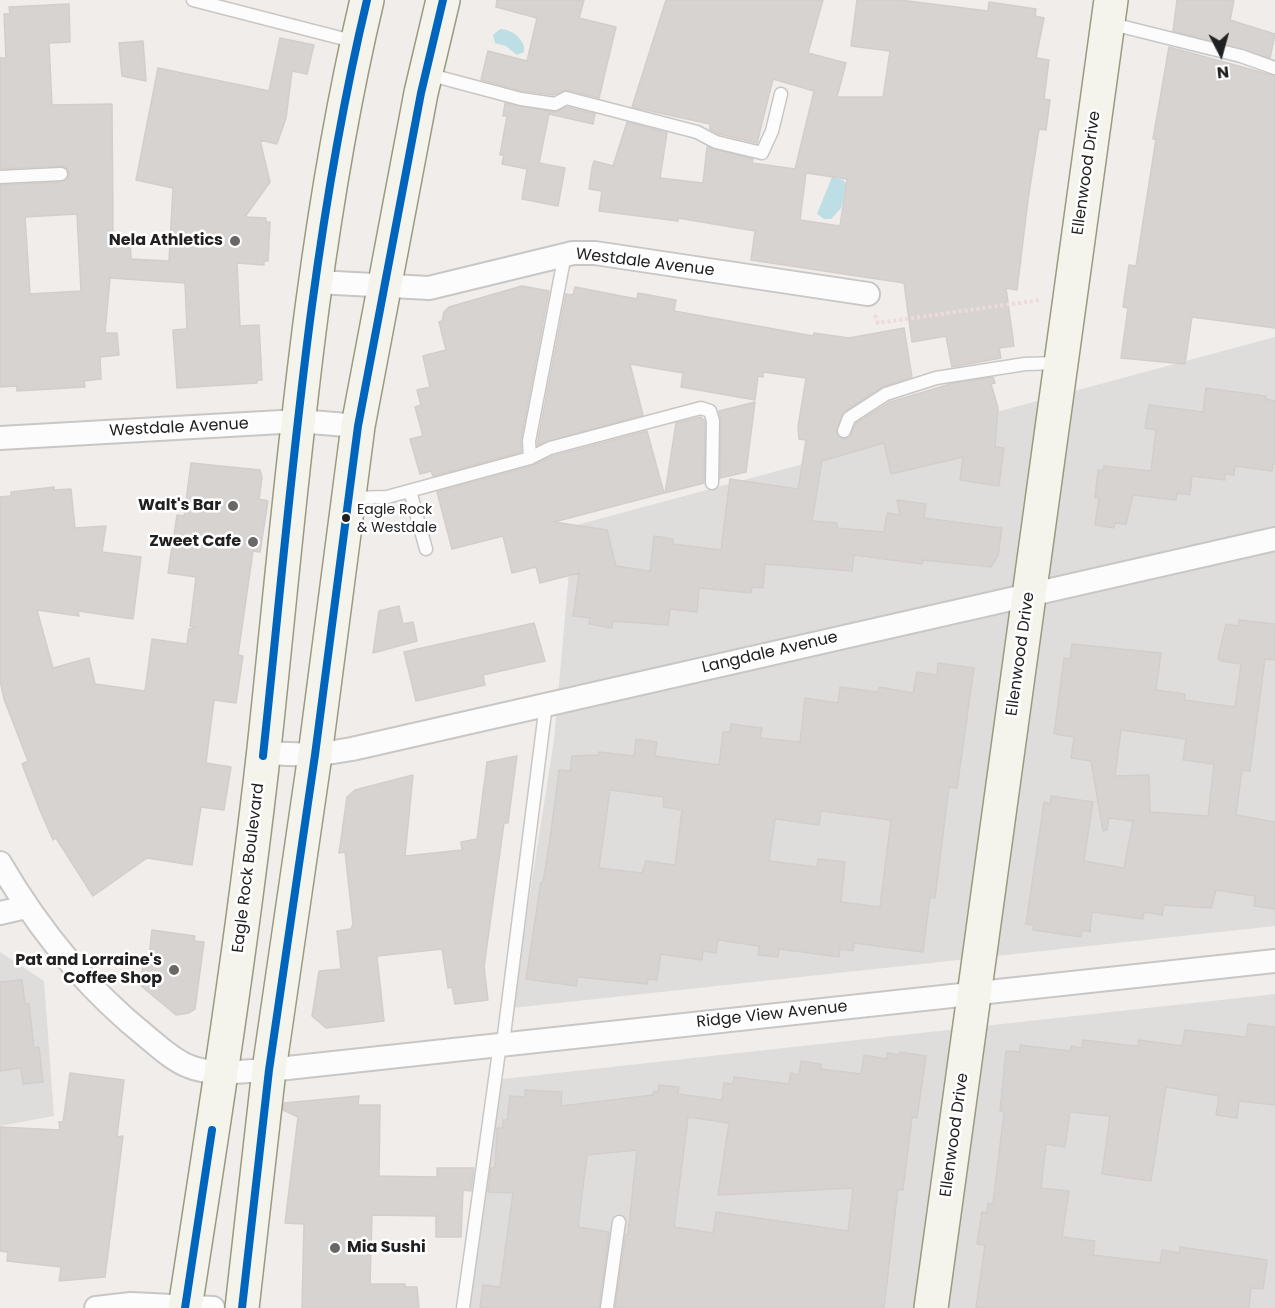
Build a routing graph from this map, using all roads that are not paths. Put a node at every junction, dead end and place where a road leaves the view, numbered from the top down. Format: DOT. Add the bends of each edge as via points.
graph roads {
  1 [pos="193,0"];
  2 [pos="367,0"];
  3 [pos="443,0"];
  4 [pos="1110,11"];
  5 [pos="357,42"];
  6 [pos="1275,68"];
  7 [pos="425,74"];
  8 [pos="781,94"];
  9 [pos="62,174"];
  10 [pos="0,177"];
  11 [pos="565,254"];
  12 [pos="317,282"];
  13 [pos="385,286"];
  14 [pos="868,294"];
  15 [pos="1061,363"];
  16 [pos="299,421"];
  17 [pos="358,426"];
  18 [pos="844,431"];
  19 [pos="0,438"];
  20 [pos="530,458"];
  21 [pos="712,483"];
  22 [pos="410,491"];
  23 [pos="348,498"];
  24 [pos="1275,539"];
  25 [pos="426,549"];
  26 [pos="1029,593"];
  27 [pos="546,704"];
  28 [pos="263,753"];
  29 [pos="315,755"];
  30 [pos="0,863"];
  31 [pos="26,907"];
  32 [pos="0,913"];
  33 [pos="1275,961"];
  34 [pos="975,993"];
  35 [pos="501,1043"];
  36 [pos="269,1070"];
  37 [pos="222,1071"];
  38 [pos="619,1222"];
  39 [pos="194,1307"];
  40 [pos="96,1308"];
  41 [pos="242,1308"];
  42 [pos="463,1308"];
  43 [pos="607,1308"];
  44 [pos="932,1308"];
  1 -- 5 [label="lane"];
  2 -- 5 [label="main road, Eagle Rock Boulevard"];
  3 -- 7 [label="main road"];
  4 -- 6 [label="lane"];
  4 -- 15 [label="main road, Ellenwood Drive"];
  5 -- 12 [label="main road, Eagle Rock Boulevard" via="328,189"];
  7 -- 8 [label="lane" via="521,99 555,104 566,99 762,153"];
  7 -- 13 [label="main road"];
  9 -- 10 [label="lane"];
  11 -- 13 [label="street, Westdale Avenue" via="429,288"];
  11 -- 14 [label="street, Westdale Avenue" via="595,253"];
  11 -- 20 [label="lane" via="529,441"];
  12 -- 13 [label="street, Westdale Avenue"];
  12 -- 16 [label="main road, Eagle Rock Boulevard"];
  13 -- 17 [label="main road"];
  15 -- 18 [label="lane" via="1025,364 936,378 886,394 849,418"];
  15 -- 26 [label="main road, Ellenwood Drive"];
  16 -- 17 [label="street, Westdale Avenue"];
  16 -- 19 [label="street, Westdale Avenue"];
  16 -- 28 [label="main road, Eagle Rock Boulevard"];
  17 -- 23 [label="main road"];
  20 -- 21 [label="lane" via="550,448 701,408 710,411 713,421"];
  20 -- 22 [label="lane"];
  22 -- 23 [label="lane" via="387,497"];
  22 -- 25 [label="lane"];
  23 -- 29 [label="main road"];
  24 -- 26 [label="street, Langdale Avenue"];
  26 -- 27 [label="street, Langdale Avenue"];
  26 -- 34 [label="main road, Ellenwood Drive"];
  27 -- 29 [label="street, Langdale Avenue"];
  27 -- 35 [label="lane"];
  28 -- 29 [label="street, Langdale Avenue"];
  28 -- 37 [label="main road, Eagle Rock Boulevard"];
  29 -- 36 [label="main road"];
  30 -- 31 [label="street, Ridge View Avenue"];
  31 -- 32 [label="street"];
  31 -- 37 [label="street, Ridge View Avenue" via="74,969 126,1020 188,1066"];
  33 -- 34 [label="street, Ridge View Avenue"];
  34 -- 35 [label="street, Ridge View Avenue"];
  34 -- 44 [label="main road, Ellenwood Drive"];
  35 -- 36 [label="street, Ridge View Avenue"];
  35 -- 42 [label="lane"];
  36 -- 37 [label="street, Ridge View Avenue"];
  36 -- 41 [label="main road"];
  37 -- 39 [label="main road, Eagle Rock Boulevard"];
  38 -- 43 [label="lane"];
  39 -- 40 [label="street" via="131,1304"];
}
